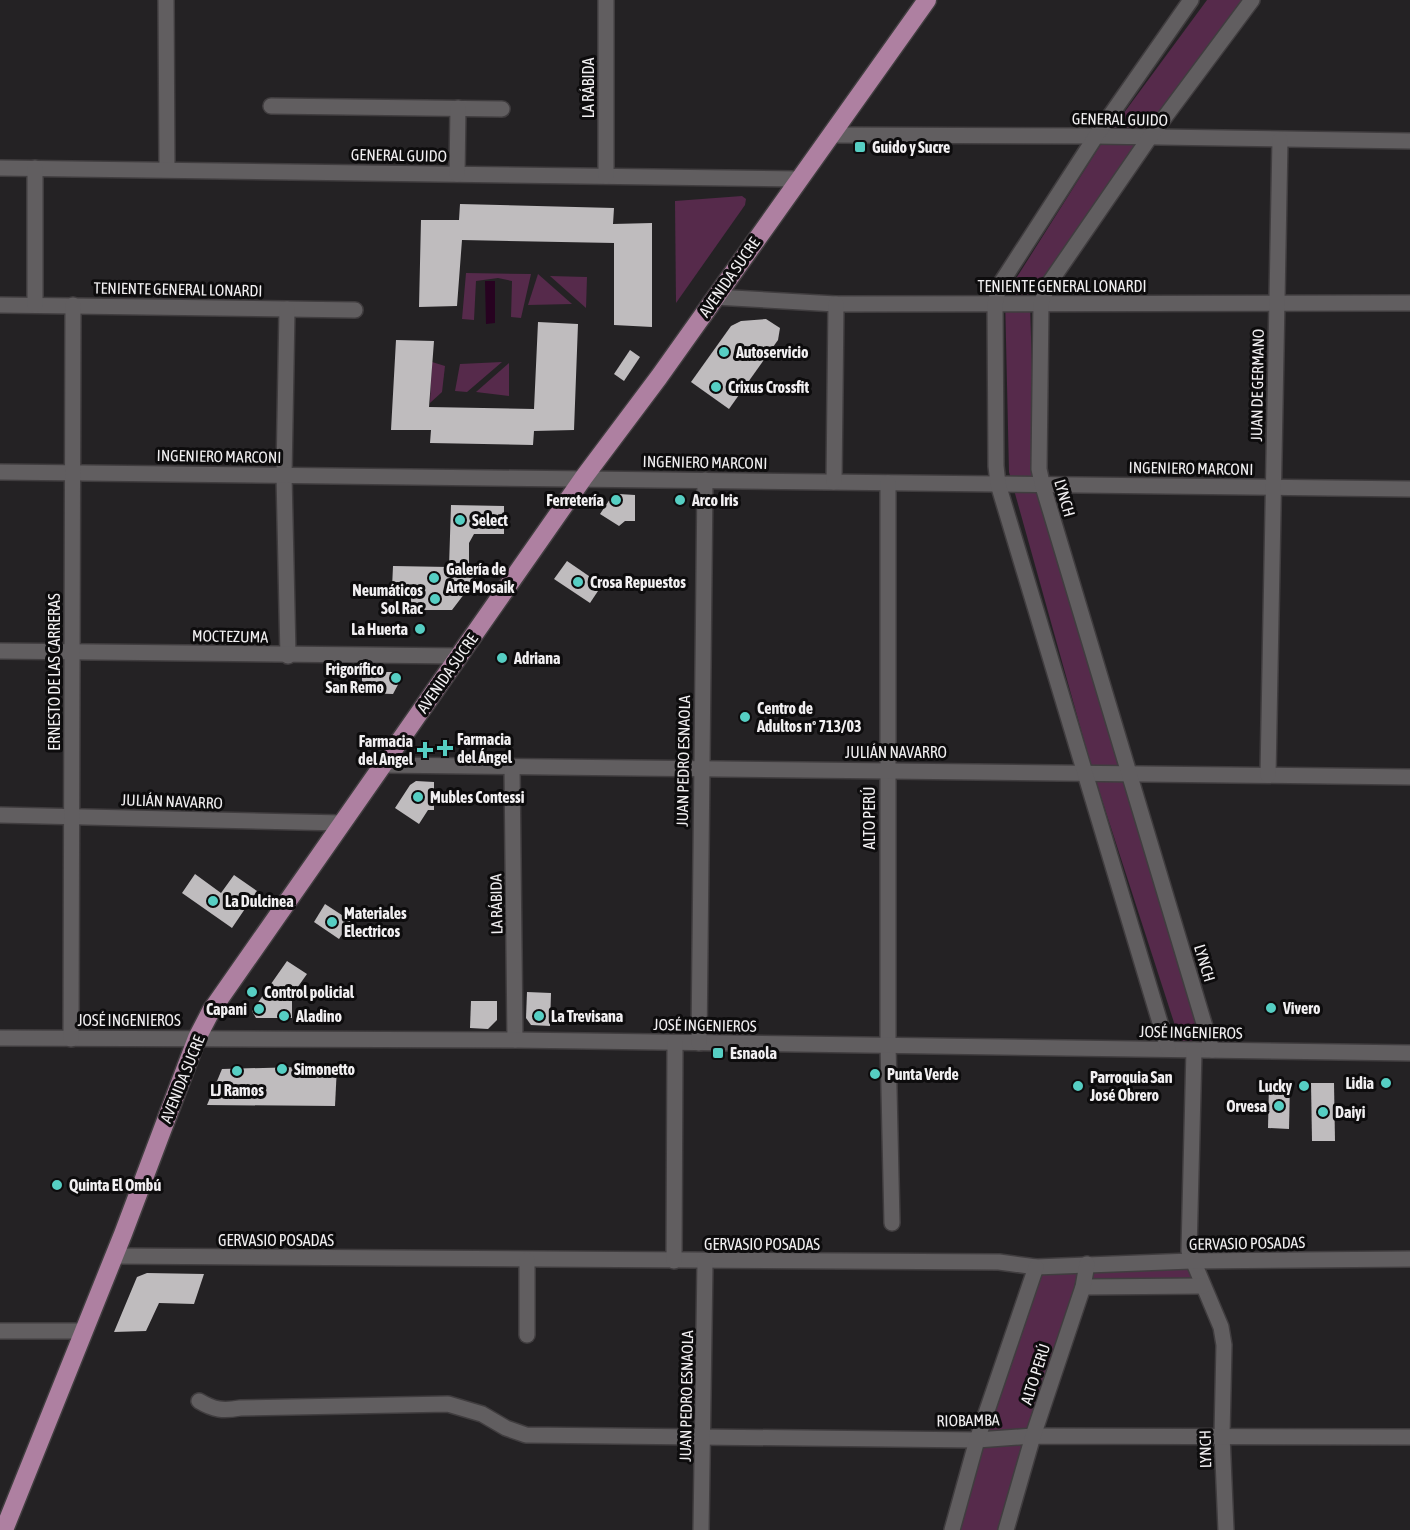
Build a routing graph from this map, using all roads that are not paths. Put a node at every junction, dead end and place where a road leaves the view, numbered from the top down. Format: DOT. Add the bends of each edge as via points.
graph roads {
  1 [pos="166,0"];
  2 [pos="606,0"];
  3 [pos="927,0"];
  4 [pos="1191,0"];
  5 [pos="1252,0"];
  6 [pos="271,106"];
  7 [pos="458,108"];
  8 [pos="502,109"];
  9 [pos="830,135"];
  10 [pos="1096,136"];
  11 [pos="1150,138"];
  12 [pos="1280,140"];
  13 [pos="1410,141"];
  14 [pos="0,168"];
  15 [pos="35,168"];
  16 [pos="167,169"];
  17 [pos="457,174"];
  18 [pos="606,176"];
  19 [pos="798,179"];
  20 [pos="715,297"];
  21 [pos="1277,302"];
  22 [pos="1410,303"];
  23 [pos="0,304"];
  24 [pos="836,304"];
  25 [pos="995,304"];
  26 [pos="1041,304"];
  27 [pos="35,305"];
  28 [pos="73,305"];
  29 [pos="287,309"];
  30 [pos="354,310"];
  31 [pos="0,472"];
  32 [pos="74,472"];
  33 [pos="284,475"];
  34 [pos="584,477"];
  35 [pos="705,480"];
  36 [pos="834,482"];
  37 [pos="888,483"];
  38 [pos="1042,483"];
  39 [pos="998,484"];
  40 [pos="1273,488"];
  41 [pos="1410,489"];
  42 [pos="0,651"];
  43 [pos="71,651"];
  44 [pos="288,656"];
  45 [pos="459,656"];
  46 [pos="382,765"];
  47 [pos="512,768"];
  48 [pos="700,768"];
  49 [pos="887,771"];
  50 [pos="1085,772"];
  51 [pos="1129,772"];
  52 [pos="1268,775"];
  53 [pos="1410,777"];
  54 [pos="0,815"];
  55 [pos="70,816"];
  56 [pos="342,823"];
  57 [pos="0,1038"];
  58 [pos="196,1038"];
  59 [pos="71,1039"];
  60 [pos="516,1040"];
  61 [pos="675,1042"];
  62 [pos="699,1043"];
  63 [pos="888,1045"];
  64 [pos="1168,1049"];
  65 [pos="1194,1050"];
  66 [pos="1212,1050"];
  67 [pos="1410,1053"];
  68 [pos="892,1223"];
  69 [pos="114,1256"];
  70 [pos="1410,1259"];
  71 [pos="527,1260"];
  72 [pos="674,1261"];
  73 [pos="1191,1261"];
  74 [pos="705,1262"];
  75 [pos="1087,1264"];
  76 [pos="1036,1267"];
  77 [pos="1203,1286"];
  78 [pos="1083,1287"];
  79 [pos="0,1331"];
  80 [pos="82,1331"];
  81 [pos="527,1335"];
  82 [pos="199,1401"];
  83 [pos="1222,1435"];
  84 [pos="1033,1436"];
  85 [pos="704,1437"];
  86 [pos="1410,1437"];
  87 [pos="977,1440"];
  88 [pos="4,1530"];
  89 [pos="701,1530"];
  90 [pos="952,1530"];
  91 [pos="1006,1530"];
  92 [pos="1226,1530"];
  1 -- 16 [label="street"];
  2 -- 18 [label="street, LA RÁBIDA"];
  3 -- 9 [label="main road, AVENIDA SUCRE"];
  4 -- 10 [label="street"];
  5 -- 11 [label="street, LYNCH"];
  6 -- 7 [label="street"];
  7 -- 8 [label="street"];
  7 -- 17 [label="street"];
  9 -- 10 [label="street, GENERAL GUIDO"];
  9 -- 19 [label="main road, AVENIDA SUCRE"];
  10 -- 11 [label="street, GENERAL GUIDO"];
  10 -- 25 [label="street" via="1004,276"];
  11 -- 12 [label="street, GENERAL GUIDO"];
  11 -- 26 [label="street, LYNCH" via="1048,285"];
  12 -- 13 [label="street, GENERAL GUIDO"];
  12 -- 21 [label="street, JUAN DE GERMANO"];
  14 -- 15 [label="street, GENERAL GUIDO"];
  15 -- 16 [label="street, GENERAL GUIDO"];
  15 -- 27 [label="street"];
  16 -- 17 [label="street, GENERAL GUIDO"];
  17 -- 18 [label="street, GENERAL GUIDO"];
  18 -- 19 [label="street, GENERAL GUIDO"];
  19 -- 20 [label="main road, AVENIDA SUCRE"];
  20 -- 24 [label="street, TENIENTE GENERAL LONARDI"];
  20 -- 34 [label="main road, AVENIDA SUCRE"];
  21 -- 22 [label="street, TENIENTE GENERAL LONARDI"];
  21 -- 26 [label="street, TENIENTE GENERAL LONARDI"];
  21 -- 40 [label="street, JUAN DE GERMANO"];
  23 -- 27 [label="street, TENIENTE GENERAL LONARDI"];
  24 -- 25 [label="street, TENIENTE GENERAL LONARDI"];
  24 -- 36 [label="street"];
  25 -- 26 [label="street, TENIENTE GENERAL LONARDI"];
  25 -- 39 [label="street"];
  26 -- 38 [label="street, LYNCH"];
  27 -- 28 [label="street, TENIENTE GENERAL LONARDI"];
  28 -- 29 [label="street, TENIENTE GENERAL LONARDI"];
  28 -- 32 [label="street, ERNESTO DE LAS CARRERAS"];
  29 -- 30 [label="street, TENIENTE GENERAL LONARDI"];
  29 -- 33 [label="street"];
  31 -- 32 [label="street, INGENIERO MARCONI"];
  32 -- 33 [label="street, INGENIERO MARCONI"];
  32 -- 43 [label="street, ERNESTO DE LAS CARRERAS"];
  33 -- 34 [label="street, INGENIERO MARCONI"];
  33 -- 44 [label="street"];
  34 -- 35 [label="street, INGENIERO MARCONI"];
  34 -- 45 [label="main road, AVENIDA SUCRE"];
  35 -- 36 [label="street, INGENIERO MARCONI"];
  35 -- 48 [label="street, JUAN PEDRO ESNAOLA"];
  36 -- 37 [label="street, INGENIERO MARCONI"];
  37 -- 39 [label="street, INGENIERO MARCONI"];
  37 -- 49 [label="street, ALTO PERÚ"];
  38 -- 39 [label="street, INGENIERO MARCONI"];
  38 -- 40 [label="street, INGENIERO MARCONI"];
  38 -- 51 [label="street, LYNCH"];
  39 -- 50 [label="street"];
  40 -- 41 [label="street, INGENIERO MARCONI"];
  40 -- 52 [label="street, JUAN DE GERMANO"];
  42 -- 43 [label="street, MOCTEZUMA"];
  43 -- 44 [label="street, MOCTEZUMA"];
  43 -- 55 [label="street, ERNESTO DE LAS CARRERAS"];
  44 -- 45 [label="street, MOCTEZUMA"];
  45 -- 46 [label="main road, AVENIDA SUCRE"];
  46 -- 47 [label="street, JULIÁN NAVARRO"];
  46 -- 56 [label="main road, AVENIDA SUCRE"];
  47 -- 48 [label="street, JULIÁN NAVARRO"];
  47 -- 60 [label="street, LA RÁBIDA"];
  48 -- 49 [label="street, JULIÁN NAVARRO"];
  48 -- 62 [label="street, JUAN PEDRO ESNAOLA"];
  49 -- 50 [label="street, JULIÁN NAVARRO"];
  49 -- 63 [label="street, ALTO PERÚ"];
  50 -- 51 [label="street, JULIÁN NAVARRO"];
  50 -- 64 [label="street"];
  51 -- 52 [label="street, JULIÁN NAVARRO"];
  51 -- 66 [label="street, LYNCH"];
  52 -- 53 [label="street, JULIÁN NAVARRO"];
  54 -- 55 [label="street, JULIÁN NAVARRO"];
  55 -- 56 [label="street, JULIÁN NAVARRO"];
  55 -- 59 [label="street, ERNESTO DE LAS CARRERAS"];
  56 -- 58 [label="main road, AVENIDA SUCRE" via="229,984"];
  57 -- 59 [label="street, JOSÉ INGENIEROS"];
  58 -- 59 [label="street, JOSÉ INGENIEROS"];
  58 -- 60 [label="street, JOSÉ INGENIEROS"];
  58 -- 69 [label="main road, AVENIDA SUCRE"];
  60 -- 61 [label="street, JOSÉ INGENIEROS"];
  61 -- 62 [label="street, JOSÉ INGENIEROS"];
  61 -- 72 [label="street"];
  62 -- 63 [label="street, JOSÉ INGENIEROS"];
  63 -- 64 [label="street, JOSÉ INGENIEROS"];
  63 -- 68 [label="street, ALTO PERÚ"];
  64 -- 65 [label="street, JOSÉ INGENIEROS"];
  65 -- 66 [label="street, JOSÉ INGENIEROS"];
  65 -- 73 [label="street, LYNCH"];
  66 -- 67 [label="street, JOSÉ INGENIEROS"];
  69 -- 71 [label="street, GERVASIO POSADAS"];
  69 -- 80 [label="main road, AVENIDA SUCRE"];
  70 -- 73 [label="street, GERVASIO POSADAS"];
  71 -- 72 [label="street, GERVASIO POSADAS"];
  71 -- 81 [label="street"];
  72 -- 74 [label="street, GERVASIO POSADAS"];
  73 -- 75 [label="street, GERVASIO POSADAS"];
  73 -- 77 [label="street, LYNCH"];
  74 -- 76 [label="street, GERVASIO POSADAS" via="999,1262"];
  74 -- 85 [label="street, JUAN PEDRO ESNAOLA"];
  75 -- 76 [label="street, GERVASIO POSADAS"];
  75 -- 78 [label="street, ALTO PERÚ"];
  76 -- 87 [label="street, ALTO PERÚ"];
  77 -- 78 [label="street"];
  77 -- 83 [label="street, LYNCH" via="1221,1327 1224,1345"];
  78 -- 84 [label="street, ALTO PERÚ"];
  79 -- 80 [label="street"];
  80 -- 88 [label="main road, AVENIDA SUCRE"];
  82 -- 85 [label="street, RIOBAMBA" via="212,1409 225,1410 448,1404 482,1414 526,1435"];
  83 -- 84 [label="street, RIOBAMBA"];
  83 -- 86 [label="street, RIOBAMBA"];
  83 -- 92 [label="street, LYNCH"];
  84 -- 87 [label="street, RIOBAMBA"];
  84 -- 91 [label="street, ALTO PERÚ"];
  85 -- 87 [label="street, RIOBAMBA"];
  85 -- 89 [label="street, JUAN PEDRO ESNAOLA"];
  87 -- 90 [label="street, ALTO PERÚ"];
}
